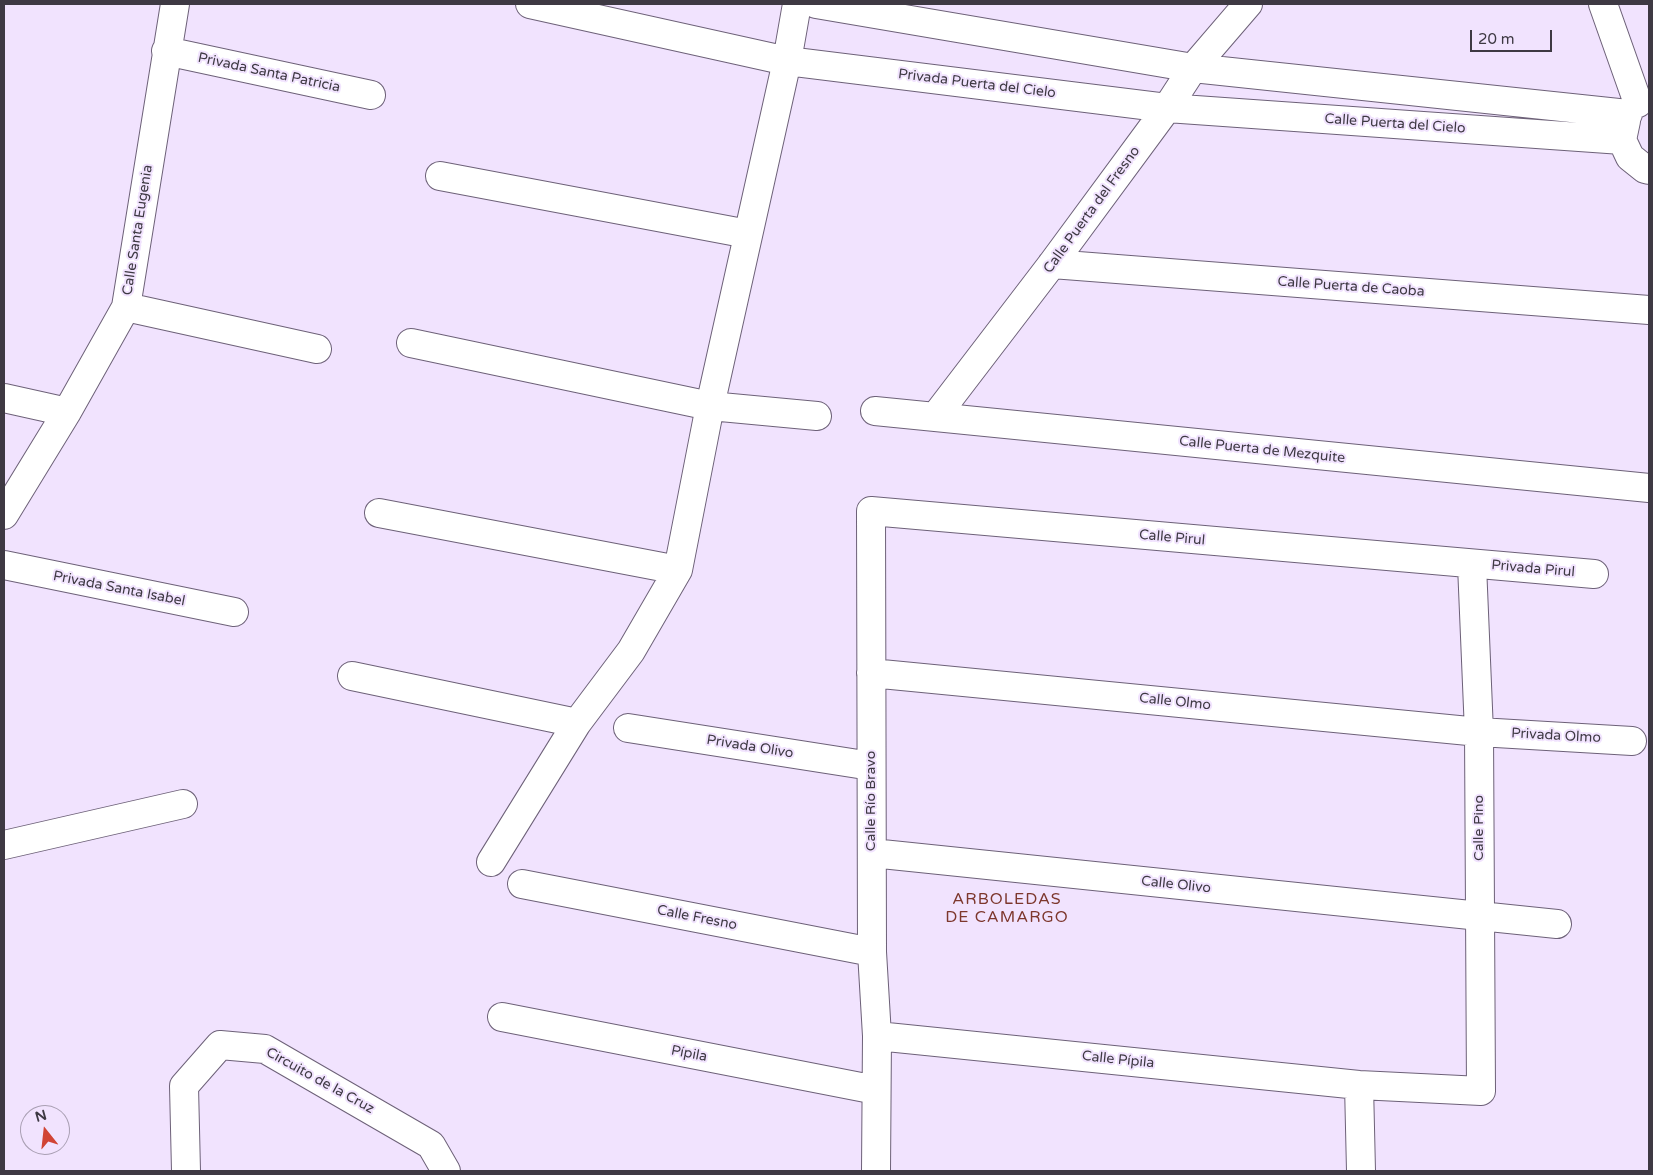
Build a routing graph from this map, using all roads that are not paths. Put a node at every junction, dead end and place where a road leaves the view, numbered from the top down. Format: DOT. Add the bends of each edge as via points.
graph roads {
  1 [pos="175,4"];
  2 [pos="530,4"];
  3 [pos="797,4"];
  4 [pos="816,4"];
  5 [pos="1248,4"];
  6 [pos="1603,4"];
  7 [pos="166,51"];
  8 [pos="787,61"];
  9 [pos="1193,68"];
  10 [pos="371,96"];
  11 [pos="1167,108"];
  12 [pos="1634,114"];
  13 [pos="1649,170"];
  14 [pos="440,176"];
  15 [pos="748,234"];
  16 [pos="1052,264"];
  17 [pos="126,307"];
  18 [pos="1649,310"];
  19 [pos="411,342"];
  20 [pos="317,349"];
  21 [pos="4,398"];
  22 [pos="710,406"];
  23 [pos="67,412"];
  24 [pos="875,412"];
  25 [pos="818,416"];
  26 [pos="934,417"];
  27 [pos="1649,488"];
  28 [pos="871,511"];
  29 [pos="379,513"];
  30 [pos="4,515"];
  31 [pos="1472,565"];
  32 [pos="4,566"];
  33 [pos="678,570"];
  34 [pos="1594,574"];
  35 [pos="234,612"];
  36 [pos="871,673"];
  37 [pos="352,676"];
  38 [pos="577,723"];
  39 [pos="628,728"];
  40 [pos="1479,732"];
  41 [pos="1632,741"];
  42 [pos="871,766"];
  43 [pos="183,804"];
  44 [pos="4,845"];
  45 [pos="872,853"];
  46 [pos="491,862"];
  47 [pos="522,884"];
  48 [pos="1480,916"];
  49 [pos="1557,924"];
  50 [pos="872,952"];
  51 [pos="502,1017"];
  52 [pos="877,1036"];
  53 [pos="1359,1085"];
  54 [pos="876,1090"];
  55 [pos="1481,1091"];
  56 [pos="186,1171"];
  57 [pos="446,1171"];
  58 [pos="876,1171"];
  59 [pos="1360,1171"];
  1 -- 7 [label="street, Calle Santa Eugenia"];
  2 -- 8 [label="street, Privada Puerta del Cielo"];
  3 -- 8 [label="street"];
  4 -- 9 [label="street"];
  5 -- 9 [label="street, Calle Puerta del Fresno"];
  6 -- 12 [label="street"];
  7 -- 10 [label="street, Privada Santa Patricia"];
  7 -- 17 [label="street, Calle Santa Eugenia"];
  8 -- 11 [label="street, Privada Puerta del Cielo"];
  8 -- 15 [label="street"];
  9 -- 11 [label="street, Calle Puerta del Fresno"];
  9 -- 12 [label="street"];
  11 -- 12 [label="street, Calle Puerta del Cielo"];
  11 -- 16 [label="street, Calle Puerta del Fresno"];
  12 -- 13 [label="street" via="1630,158"];
  14 -- 15 [label="street"];
  15 -- 22 [label="street"];
  16 -- 18 [label="street, Calle Puerta de Caoba"];
  16 -- 26 [label="street, Calle Puerta del Fresno"];
  17 -- 20 [label="street"];
  17 -- 23 [label="street, Calle Santa Eugenia"];
  19 -- 22 [label="street"];
  21 -- 23 [label="street"];
  22 -- 25 [label="street"];
  22 -- 33 [label="street"];
  23 -- 30 [label="street, Calle Santa Eugenia"];
  24 -- 26 [label="street, Calle Puerta de Mezquite"];
  26 -- 27 [label="street, Calle Puerta de Mezquite"];
  28 -- 31 [label="street, Calle Pirul"];
  28 -- 36 [label="street, Calle Río Bravo"];
  29 -- 33 [label="street"];
  31 -- 34 [label="street, Privada Pirul"];
  31 -- 40 [label="street, Calle Pino"];
  32 -- 35 [label="street, Privada Santa Isabel"];
  33 -- 38 [label="street" via="631,651"];
  36 -- 40 [label="street, Calle Olmo"];
  36 -- 42 [label="street, Calle Río Bravo"];
  37 -- 38 [label="street"];
  38 -- 46 [label="street"];
  39 -- 42 [label="street, Privada Olivo"];
  40 -- 41 [label="street, Privada Olmo"];
  40 -- 48 [label="street, Calle Pino"];
  42 -- 45 [label="street, Calle Río Bravo"];
  43 -- 44 [label="street"];
  45 -- 48 [label="street, Calle Olivo"];
  45 -- 50 [label="street, Calle Río Bravo"];
  47 -- 50 [label="street, Calle Fresno"];
  48 -- 49 [label="street"];
  48 -- 55 [label="street, Calle Pino"];
  50 -- 52 [label="street, Calle Río Bravo"];
  51 -- 54 [label="street, Pípila"];
  52 -- 53 [label="street, Calle Pípila"];
  52 -- 54 [label="street, Calle Río Bravo"];
  53 -- 55 [label="street, Calle Pípila"];
  53 -- 59 [label="street"];
  54 -- 58 [label="street, Calle Río Bravo"];
  56 -- 57 [label="street, Circuito de la Cruz" via="184,1086 220,1045 265,1049 431,1145"];
}
